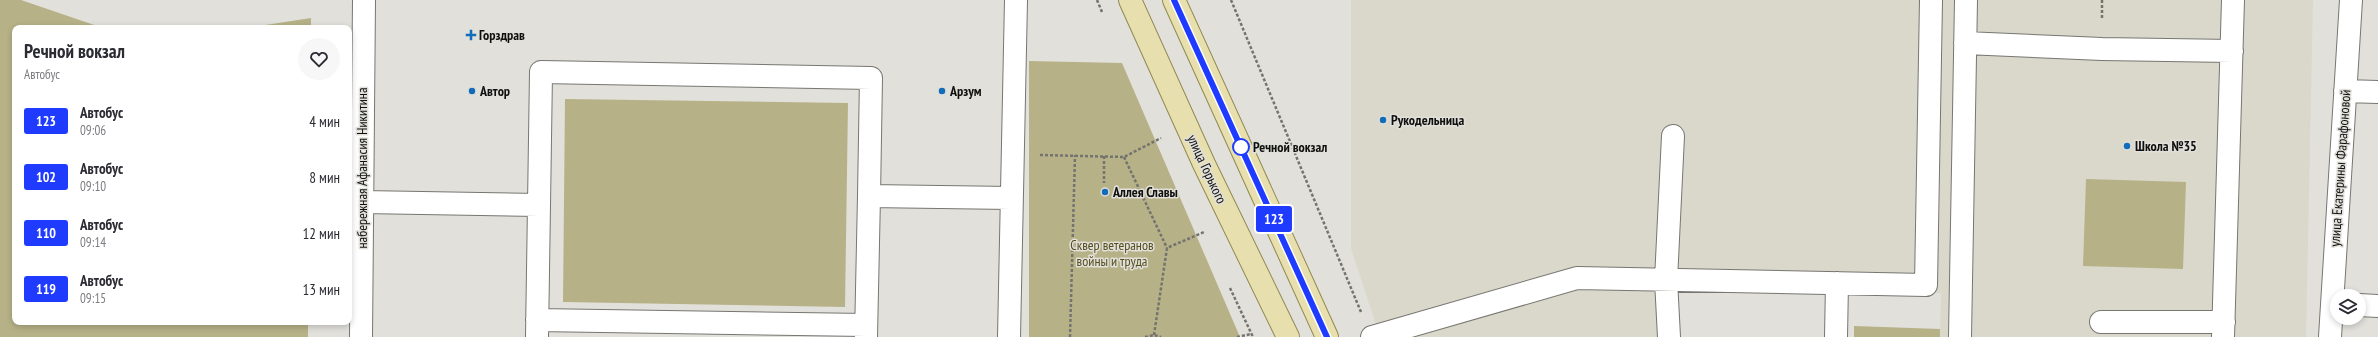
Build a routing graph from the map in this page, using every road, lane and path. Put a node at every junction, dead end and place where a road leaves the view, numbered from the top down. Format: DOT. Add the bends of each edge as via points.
graph roads {
  1 [pos="351,0"];
  2 [pos="364,0"];
  3 [pos="1016,0"];
  4 [pos="1130,0"];
  5 [pos="1174,0"];
  6 [pos="1231,0"];
  7 [pos="1931,0"];
  8 [pos="1966,0"];
  9 [pos="2233,0"];
  10 [pos="2351,0"];
  11 [pos="362,31"];
  12 [pos="1965,43"];
  13 [pos="2232,51"];
  14 [pos="2345,91"];
  15 [pos="2378,92"];
  16 [pos="1673,136"];
  17 [pos="1161,138"];
  18 [pos="1012,154"];
  19 [pos="1074,155"];
  20 [pos="1104,156"];
  21 [pos="1124,157"];
  22 [pos="1104,183"];
  23 [pos="868,196"];
  24 [pos="1011,198"];
  25 [pos="363,202"];
  26 [pos="539,205"];
  27 [pos="1204,232"];
  28 [pos="1167,248"];
  29 [pos="1666,280"];
  30 [pos="1837,283"];
  31 [pos="2335,289"];
  32 [pos="2366,305"];
  33 [pos="2378,306"];
  34 [pos="1363,315"];
  35 [pos="2101,322"];
  36 [pos="2331,325"];
  37 [pos="537,328"];
  38 [pos="2223,330"];
  39 [pos="866,331"];
  40 [pos="1251,334"];
  41 [pos="1154,335"];
  42 [pos="360,337"];
  43 [pos="1009,337"];
  44 [pos="1070,337"];
  45 [pos="1145,337"];
  46 [pos="1161,337"];
  47 [pos="1237,337"];
  48 [pos="1288,337"];
  49 [pos="1327,337"];
  50 [pos="1372,337"];
  51 [pos="1669,337"];
  52 [pos="1836,337"];
  53 [pos="1960,337"];
  54 [pos="2330,337"];
  1 -- 11 [label="street"];
  2 -- 11 [label="street, набережная Афанасия Никитина"];
  3 -- 18 [label="street"];
  4 -- 48 [label="main road, улица Горького" via="1204,164"];
  5 -- 49 [label="main road"];
  6 -- 34 [label="path"];
  7 -- 30 [label="street" via="1926,285"];
  8 -- 12 [label="street"];
  9 -- 13 [label="street"];
  10 -- 14 [label="street, улица Екатерины Фарафоновой"];
  11 -- 25 [label="street, набережная Афанасия Никитина"];
  12 -- 13 [label="street"];
  12 -- 53 [label="street"];
  13 -- 38 [label="street"];
  14 -- 15 [label="street"];
  14 -- 31 [label="street, улица Екатерины Фарафоновой"];
  16 -- 29 [label="street"];
  17 -- 21 [label="path"];
  18 -- 19 [label="path"];
  18 -- 24 [label="street"];
  19 -- 20 [label="path"];
  19 -- 44 [label="path"];
  20 -- 21 [label="path"];
  20 -- 22 [label="path"];
  21 -- 28 [label="path"];
  23 -- 24 [label="street"];
  23 -- 26 [label="street" via="871,78 541,72"];
  23 -- 39 [label="street"];
  24 -- 43 [label="street"];
  25 -- 26 [label="street"];
  25 -- 42 [label="street, набережная Афанасия Никитина"];
  26 -- 37 [label="street"];
  27 -- 28 [label="path"];
  28 -- 41 [label="path"];
  29 -- 30 [label="street"];
  29 -- 50 [label="street" via="1577,278"];
  29 -- 51 [label="street"];
  30 -- 52 [label="street"];
  32 -- 33 [label="street"];
  35 -- 38 [label="street"];
  36 -- 54 [label="street, улица Екатерины Фарафоновой"];
  37 -- 39 [label="street"];
  40 -- 47 [label="path"];
  41 -- 45 [label="path"];
  41 -- 46 [label="path"];
}
